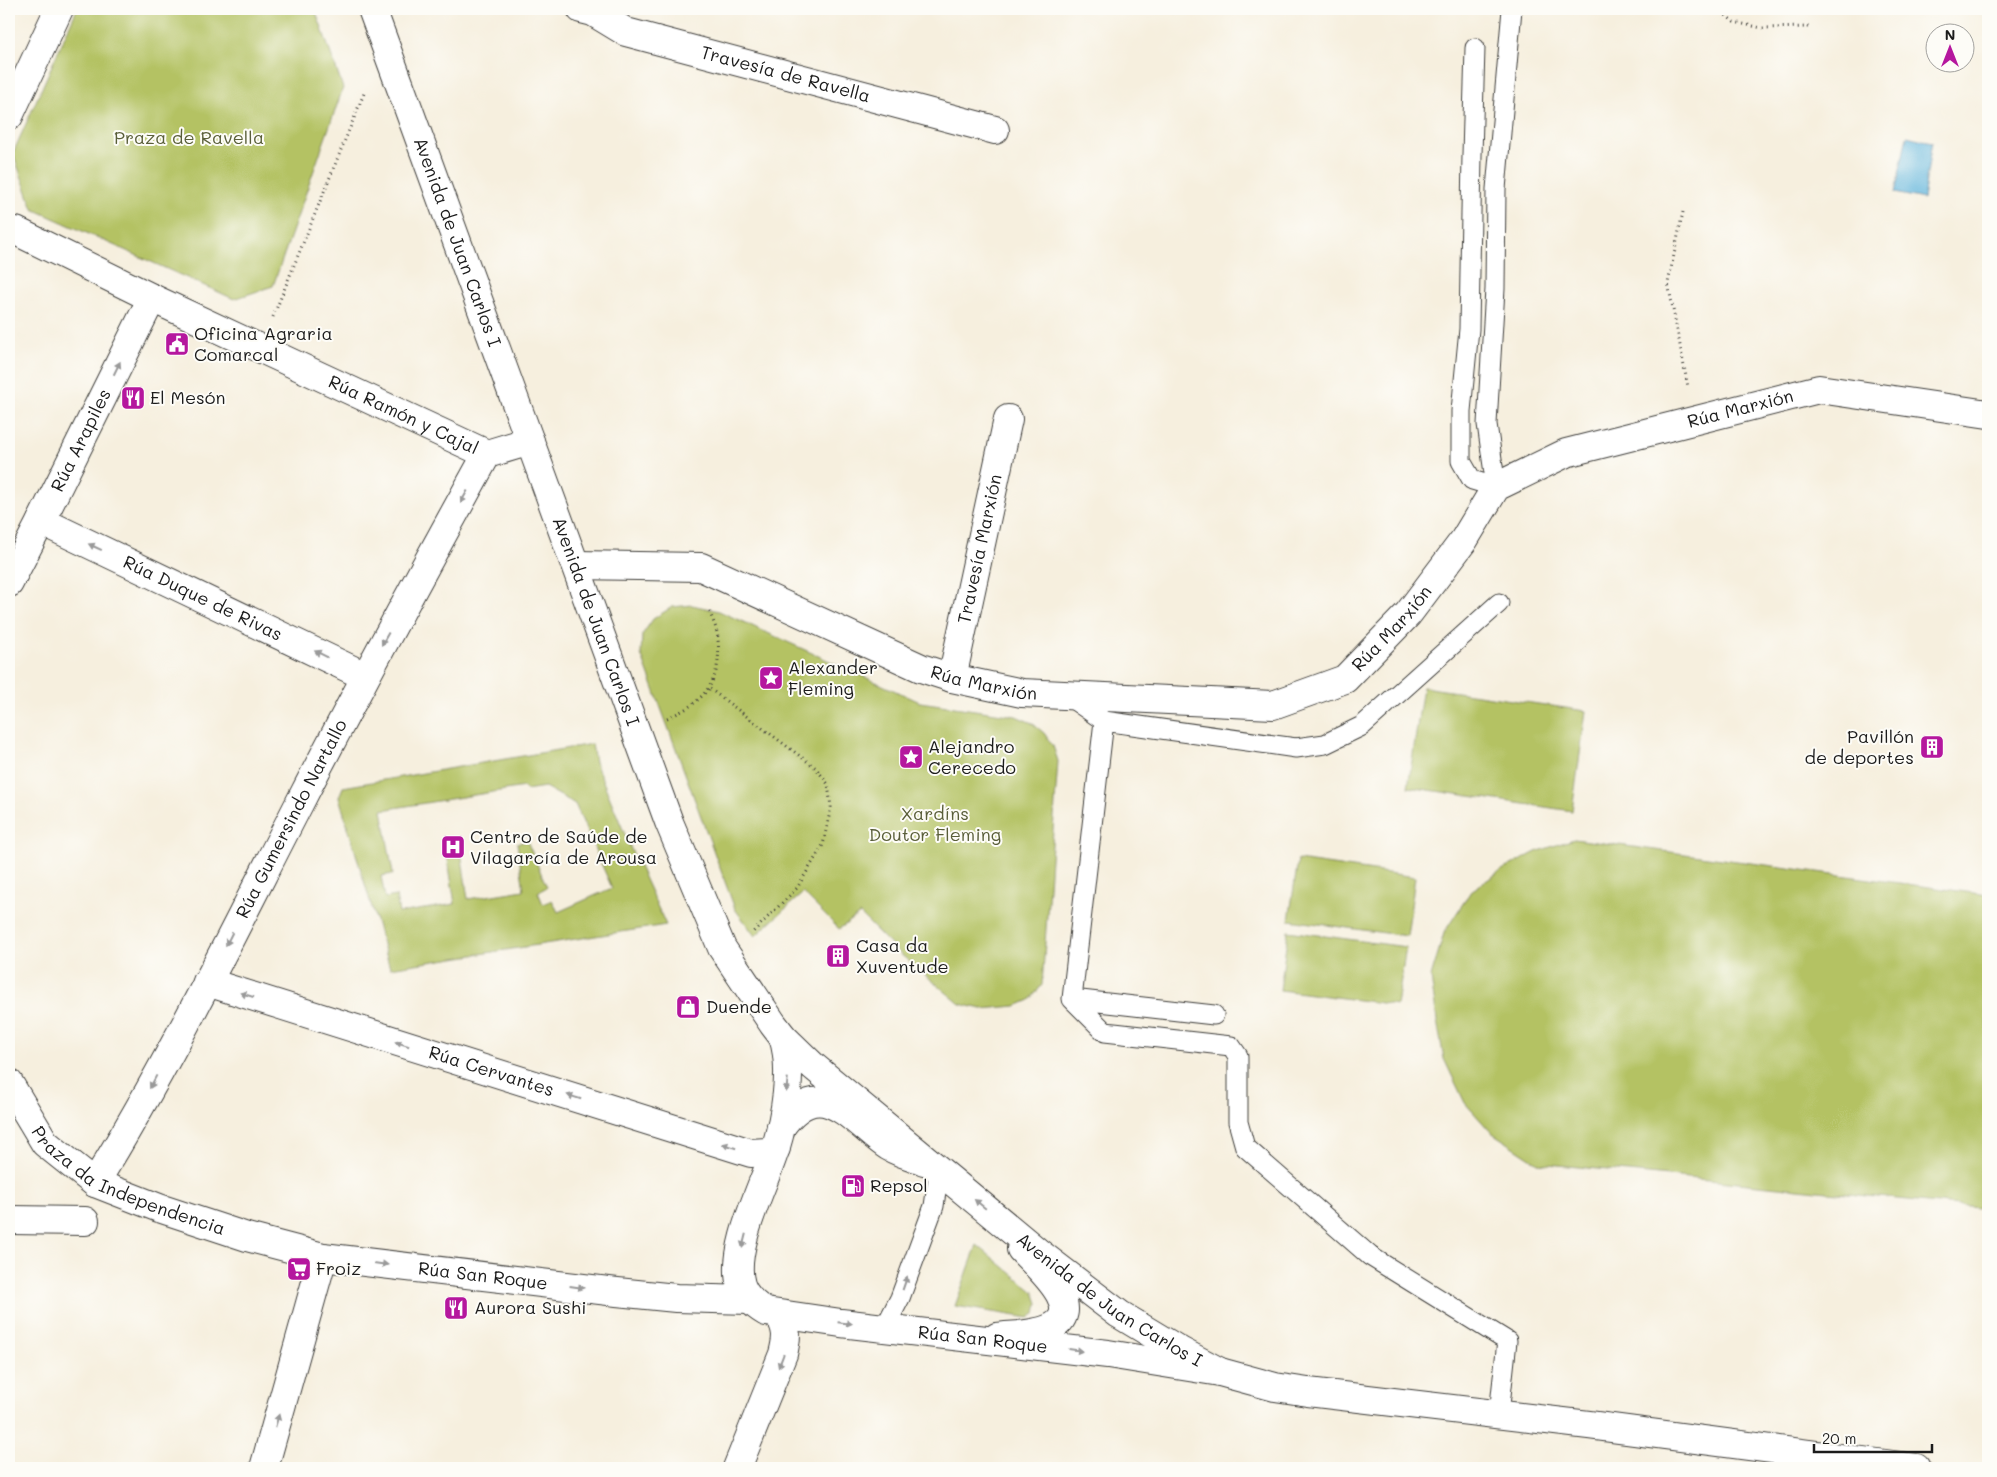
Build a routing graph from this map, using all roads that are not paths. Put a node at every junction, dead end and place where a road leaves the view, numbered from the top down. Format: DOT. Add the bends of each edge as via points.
graph roads {
  1 [pos="59,9"];
  2 [pos="372,9"];
  3 [pos="582,9"];
  4 [pos="1512,9"];
  5 [pos="1476,48"];
  6 [pos="9,116"];
  7 [pos="995,130"];
  8 [pos="11,228"];
  9 [pos="152,298"];
  10 [pos="1988,414"];
  11 [pos="1008,419"];
  12 [pos="530,441"];
  13 [pos="487,454"];
  14 [pos="1496,487"];
  15 [pos="41,521"];
  16 [pos="576,565"];
  17 [pos="9,583"];
  18 [pos="1499,603"];
  19 [pos="365,676"];
  20 [pos="952,678"];
  21 [pos="1067,695"];
  22 [pos="1104,721"];
  23 [pos="207,982"];
  24 [pos="1072,999"];
  25 [pos="1214,1015"];
  26 [pos="783,1037"];
  27 [pos="9,1083"];
  28 [pos="778,1138"];
  29 [pos="935,1167"];
  30 [pos="95,1182"];
  31 [pos="9,1220"];
  32 [pos="85,1221"];
  33 [pos="1002,1222"];
  34 [pos="248,1237"];
  35 [pos="323,1257"];
  36 [pos="750,1300"];
  37 [pos="779,1315"];
  38 [pos="885,1328"];
  39 [pos="983,1339"];
  40 [pos="1220,1372"];
  41 [pos="1499,1414"];
  42 [pos="1824,1463"];
  43 [pos="264,1468"];
  44 [pos="737,1468"];
  45 [pos="1916,1468"];
  1 -- 6 [label="street"];
  2 -- 12 [label="street, Avenida de Juan Carlos I"];
  3 -- 7 [label="street, Travesía de Ravella" via="594,12 626,32"];
  4 -- 14 [label="lane" via="1496,189 1495,289 1487,424"];
  5 -- 14 [label="lane" via="1469,328 1461,410 1461,461 1472,480"];
  8 -- 9 [label="street, Rúa Ramón y Cajal"];
  9 -- 13 [label="street, Rúa Ramón y Cajal"];
  15 -- 9 [label="street, Rúa Arapiles, one-way"];
  10 -- 14 [label="street, Rúa Marxión" via="1818,389 1566,453"];
  11 -- 20 [label="street, Travesía Marxión"];
  12 -- 13 [label="street, Rúa Ramón y Cajal"];
  12 -- 16 [label="street, Avenida de Juan Carlos I"];
  13 -- 19 [label="street, Rúa Gumersindo Nartallo, one-way"];
  14 -- 21 [label="street, Rúa Marxión" via="1464,540 1408,614 1345,679 1273,705"];
  15 -- 17 [label="street, Rúa Arapiles"];
  19 -- 15 [label="street, Rúa Duque de Rivas, one-way"];
  16 -- 20 [label="street, Rúa Marxión" via="701,567 921,668"];
  16 -- 26 [label="street, Avenida de Juan Carlos I" via="669,822 706,912 722,948"];
  18 -- 22 [label="lane" via="1362,726 1325,744 1296,748"];
  19 -- 23 [label="street, Rúa Gumersindo Nartallo, one-way"];
  20 -- 21 [label="street, Rúa Marxión" via="1022,693"];
  21 -- 22 [label="lane"];
  22 -- 24 [label="lane"];
  28 -- 23 [label="street, Rúa Cervantes, one-way" via="767,1152 751,1153"];
  23 -- 30 [label="street, Rúa Gumersindo Nartallo, one-way" via="131,1124"];
  24 -- 25 [label="lane"];
  24 -- 41 [label="lane" via="1105,1032 1231,1046 1238,1056 1238,1122 1245,1147 1370,1256 1508,1341"];
  26 -- 28 [label="street, one-way" via="788,1068"];
  26 -- 29 [label="street, Avenida de Juan Carlos I"];
  27 -- 30 [label="street, Praza da Independencia" via="45,1142"];
  28 -- 29 [label="street, Avenida de Juan Carlos I" via="790,1114 810,1102 829,1102 843,1108 887,1146"];
  28 -- 36 [label="street, one-way" via="740,1257 741,1286"];
  33 -- 29 [label="street, Avenida de Juan Carlos I, one-way"];
  38 -- 29 [label="lane, one-way" via="900,1298 934,1206"];
  30 -- 34 [label="street, Praza da Independencia" via="159,1208"];
  31 -- 32 [label="street"];
  33 -- 39 [label="street, Avenida de Juan Carlos I" via="1056,1289 1064,1301 1065,1311 1061,1320 1050,1328"];
  33 -- 40 [label="street, Avenida de Juan Carlos I" via="1119,1314"];
  34 -- 35 [label="street, Rúa San Roque"];
  35 -- 36 [label="street, Rúa San Roque, one-way" via="676,1298"];
  43 -- 35 [label="street, one-way"];
  36 -- 37 [label="street, Rúa San Roque" via="757,1307"];
  37 -- 38 [label="street, Rúa San Roque, one-way"];
  37 -- 44 [label="street, one-way" via="785,1326 784,1354"];
  38 -- 39 [label="street, Rúa San Roque"];
  39 -- 40 [label="street, Rúa San Roque, one-way"];
  40 -- 41 [label="street" via="1308,1392"];
  41 -- 42 [label="street"];
  42 -- 45 [label="street"];
}
